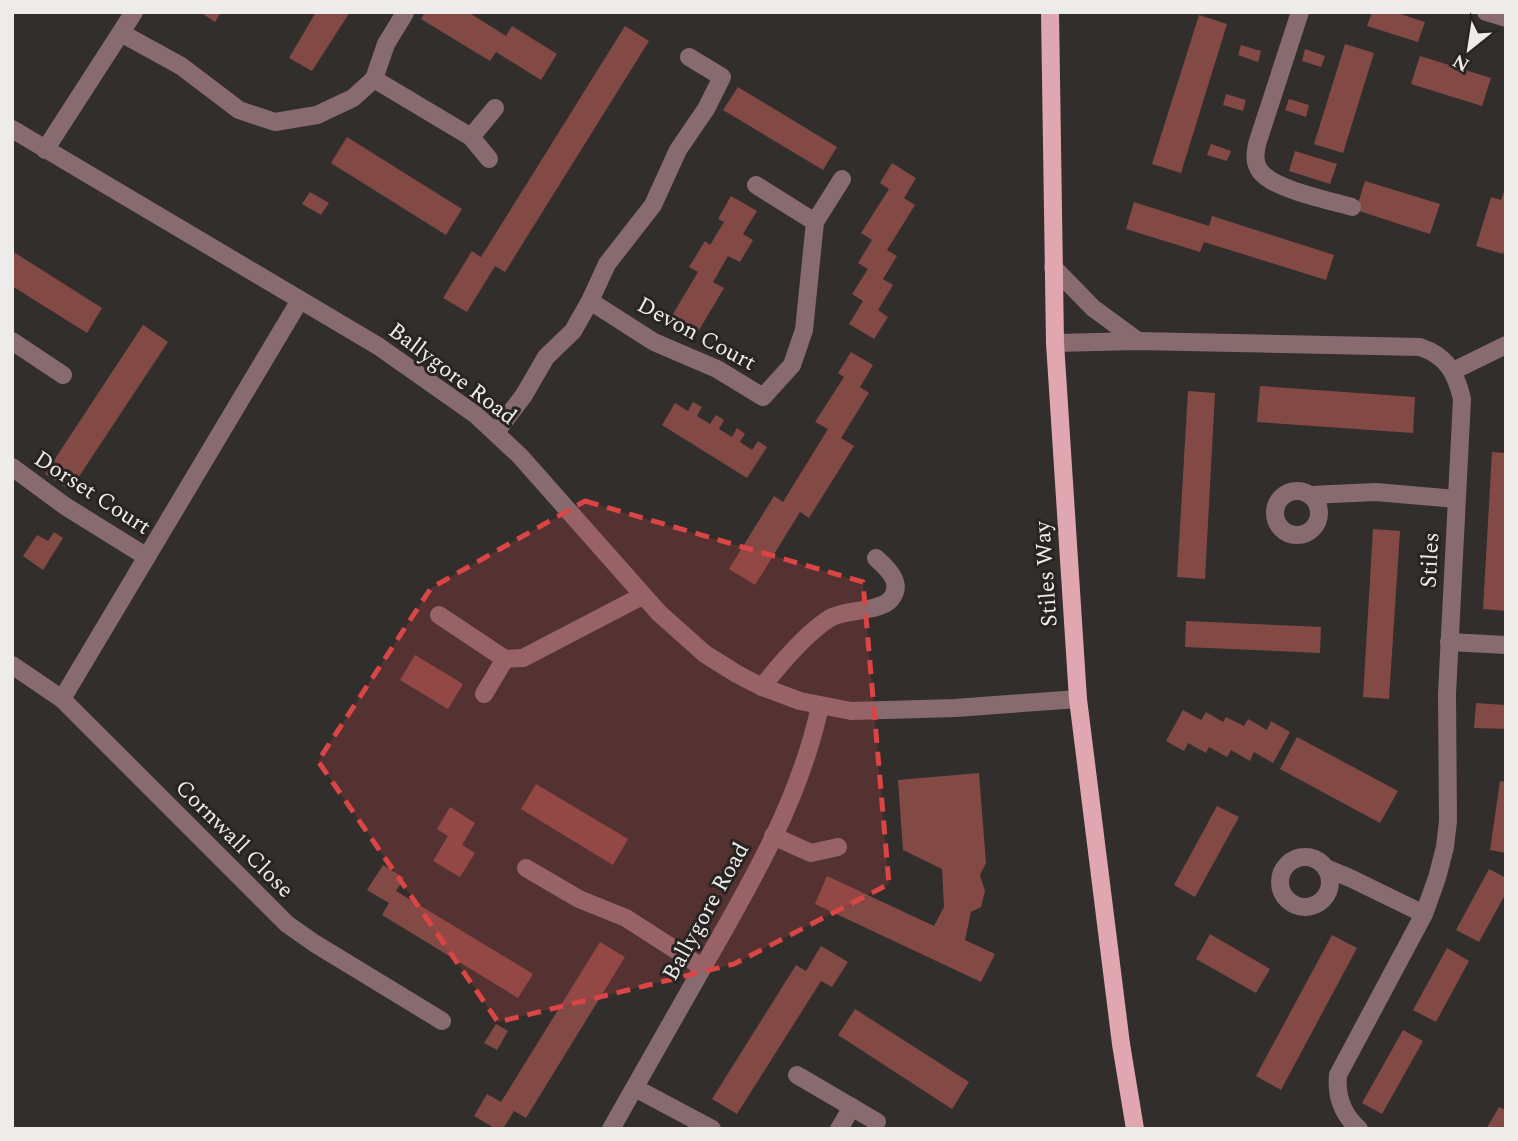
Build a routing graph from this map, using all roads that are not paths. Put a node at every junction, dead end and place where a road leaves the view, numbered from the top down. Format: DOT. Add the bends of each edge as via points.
graph roads {
  1 [pos="134,12"];
  2 [pos="1050,12"];
  3 [pos="1300,12"];
  4 [pos="1486,12"];
  5 [pos="405,13"];
  6 [pos="1506,18"];
  7 [pos="121,33"];
  8 [pos="689,57"];
  9 [pos="374,79"];
  10 [pos="495,108"];
  11 [pos="12,129"];
  12 [pos="471,137"];
  13 [pos="45,150"];
  14 [pos="489,159"];
  15 [pos="842,179"];
  16 [pos="757,185"];
  17 [pos="1352,207"];
  18 [pos="815,222"];
  19 [pos="1053,267"];
  20 [pos="300,300"];
  21 [pos="590,301"];
  22 [pos="12,341"];
  23 [pos="1138,341"];
  24 [pos="1055,343"];
  25 [pos="1506,345"];
  26 [pos="1452,371"];
  27 [pos="63,375"];
  28 [pos="496,432"];
  29 [pos="12,467"];
  30 [pos="1310,495"];
  31 [pos="1457,499"];
  32 [pos="148,557"];
  33 [pos="876,558"];
  34 [pos="642,596"];
  35 [pos="439,615"];
  36 [pos="1449,642"];
  37 [pos="1506,645"];
  38 [pos="505,659"];
  39 [pos="12,666"];
  40 [pos="762,687"];
  41 [pos="484,694"];
  42 [pos="62,699"];
  43 [pos="1078,699"];
  44 [pos="820,706"];
  45 [pos="773,836"];
  46 [pos="838,848"];
  47 [pos="526,868"];
  48 [pos="1326,868"];
  49 [pos="1424,914"];
  50 [pos="702,967"];
  51 [pos="442,1021"];
  52 [pos="797,1075"];
  53 [pos="635,1088"];
  54 [pos="852,1107"];
  55 [pos="877,1122"];
  56 [pos="611,1129"];
  57 [pos="712,1129"];
  58 [pos="839,1129"];
  59 [pos="1135,1129"];
  60 [pos="1359,1129"];
  1 -- 7 [label="street"];
  2 -- 19 [label="main road, Stiles Way"];
  3 -- 17 [label="street" via="1255,159 1259,170 1276,184"];
  4 -- 6 [label="street"];
  5 -- 9 [label="street" via="386,44"];
  7 -- 9 [label="street" via="181,66 239,110 275,122 317,115 353,98"];
  7 -- 13 [label="street"];
  8 -- 21 [label="street" via="722,78 678,150 653,205 607,264"];
  9 -- 12 [label="street"];
  10 -- 12 [label="street"];
  11 -- 13 [label="street, Ballygore Road"];
  12 -- 14 [label="street"];
  13 -- 20 [label="street, Ballygore Road"];
  15 -- 18 [label="street, Devon Court"];
  16 -- 18 [label="street"];
  18 -- 21 [label="street, Devon Court" via="804,330 793,365 763,397 717,369 654,342"];
  19 -- 23 [label="street" via="1093,308"];
  19 -- 24 [label="main road, Stiles Way"];
  20 -- 28 [label="street, Ballygore Road" via="394,356"];
  20 -- 32 [label="street"];
  21 -- 28 [label="street" via="573,331 546,357"];
  22 -- 27 [label="street"];
  23 -- 24 [label="street"];
  23 -- 26 [label="street" via="1420,347 1441,356"];
  24 -- 43 [label="main road, Stiles Way"];
  25 -- 26 [label="street"];
  26 -- 31 [label="street, Stiles" via="1462,399"];
  28 -- 34 [label="street, Ballygore Road"];
  29 -- 32 [label="street, Dorset Court"];
  30 -- 31 [label="street" via="1376,492"];
  31 -- 36 [label="street, Stiles"];
  32 -- 42 [label="street"];
  33 -- 40 [label="street" via="893,574 891,599 881,606 831,617 784,659"];
  34 -- 38 [label="street" via="523,658"];
  34 -- 40 [label="street, Ballygore Road" via="705,654"];
  35 -- 38 [label="street"];
  36 -- 37 [label="street"];
  36 -- 49 [label="street, Stiles" via="1448,821 1437,878"];
  38 -- 41 [label="street"];
  39 -- 42 [label="street, Cornwall Close"];
  40 -- 44 [label="street, Ballygore Road"];
  42 -- 51 [label="street, Cornwall Close" via="287,924"];
  43 -- 44 [label="street, Ballygore Road" via="884,711"];
  43 -- 59 [label="main road, Stiles Way"];
  44 -- 45 [label="street, Ballygore Road" via="806,761"];
  45 -- 46 [label="street" via="811,853"];
  45 -- 50 [label="street, Ballygore Road"];
  47 -- 50 [label="street" via="579,899 626,919"];
  48 -- 49 [label="street"];
  49 -- 60 [label="street, Stiles" via="1338,1075 1342,1105"];
  50 -- 53 [label="street, Ballygore Road"];
  52 -- 54 [label="street"];
  53 -- 56 [label="street, Ballygore Road"];
  53 -- 57 [label="street"];
  54 -- 55 [label="street"];
  54 -- 58 [label="street"];
}
